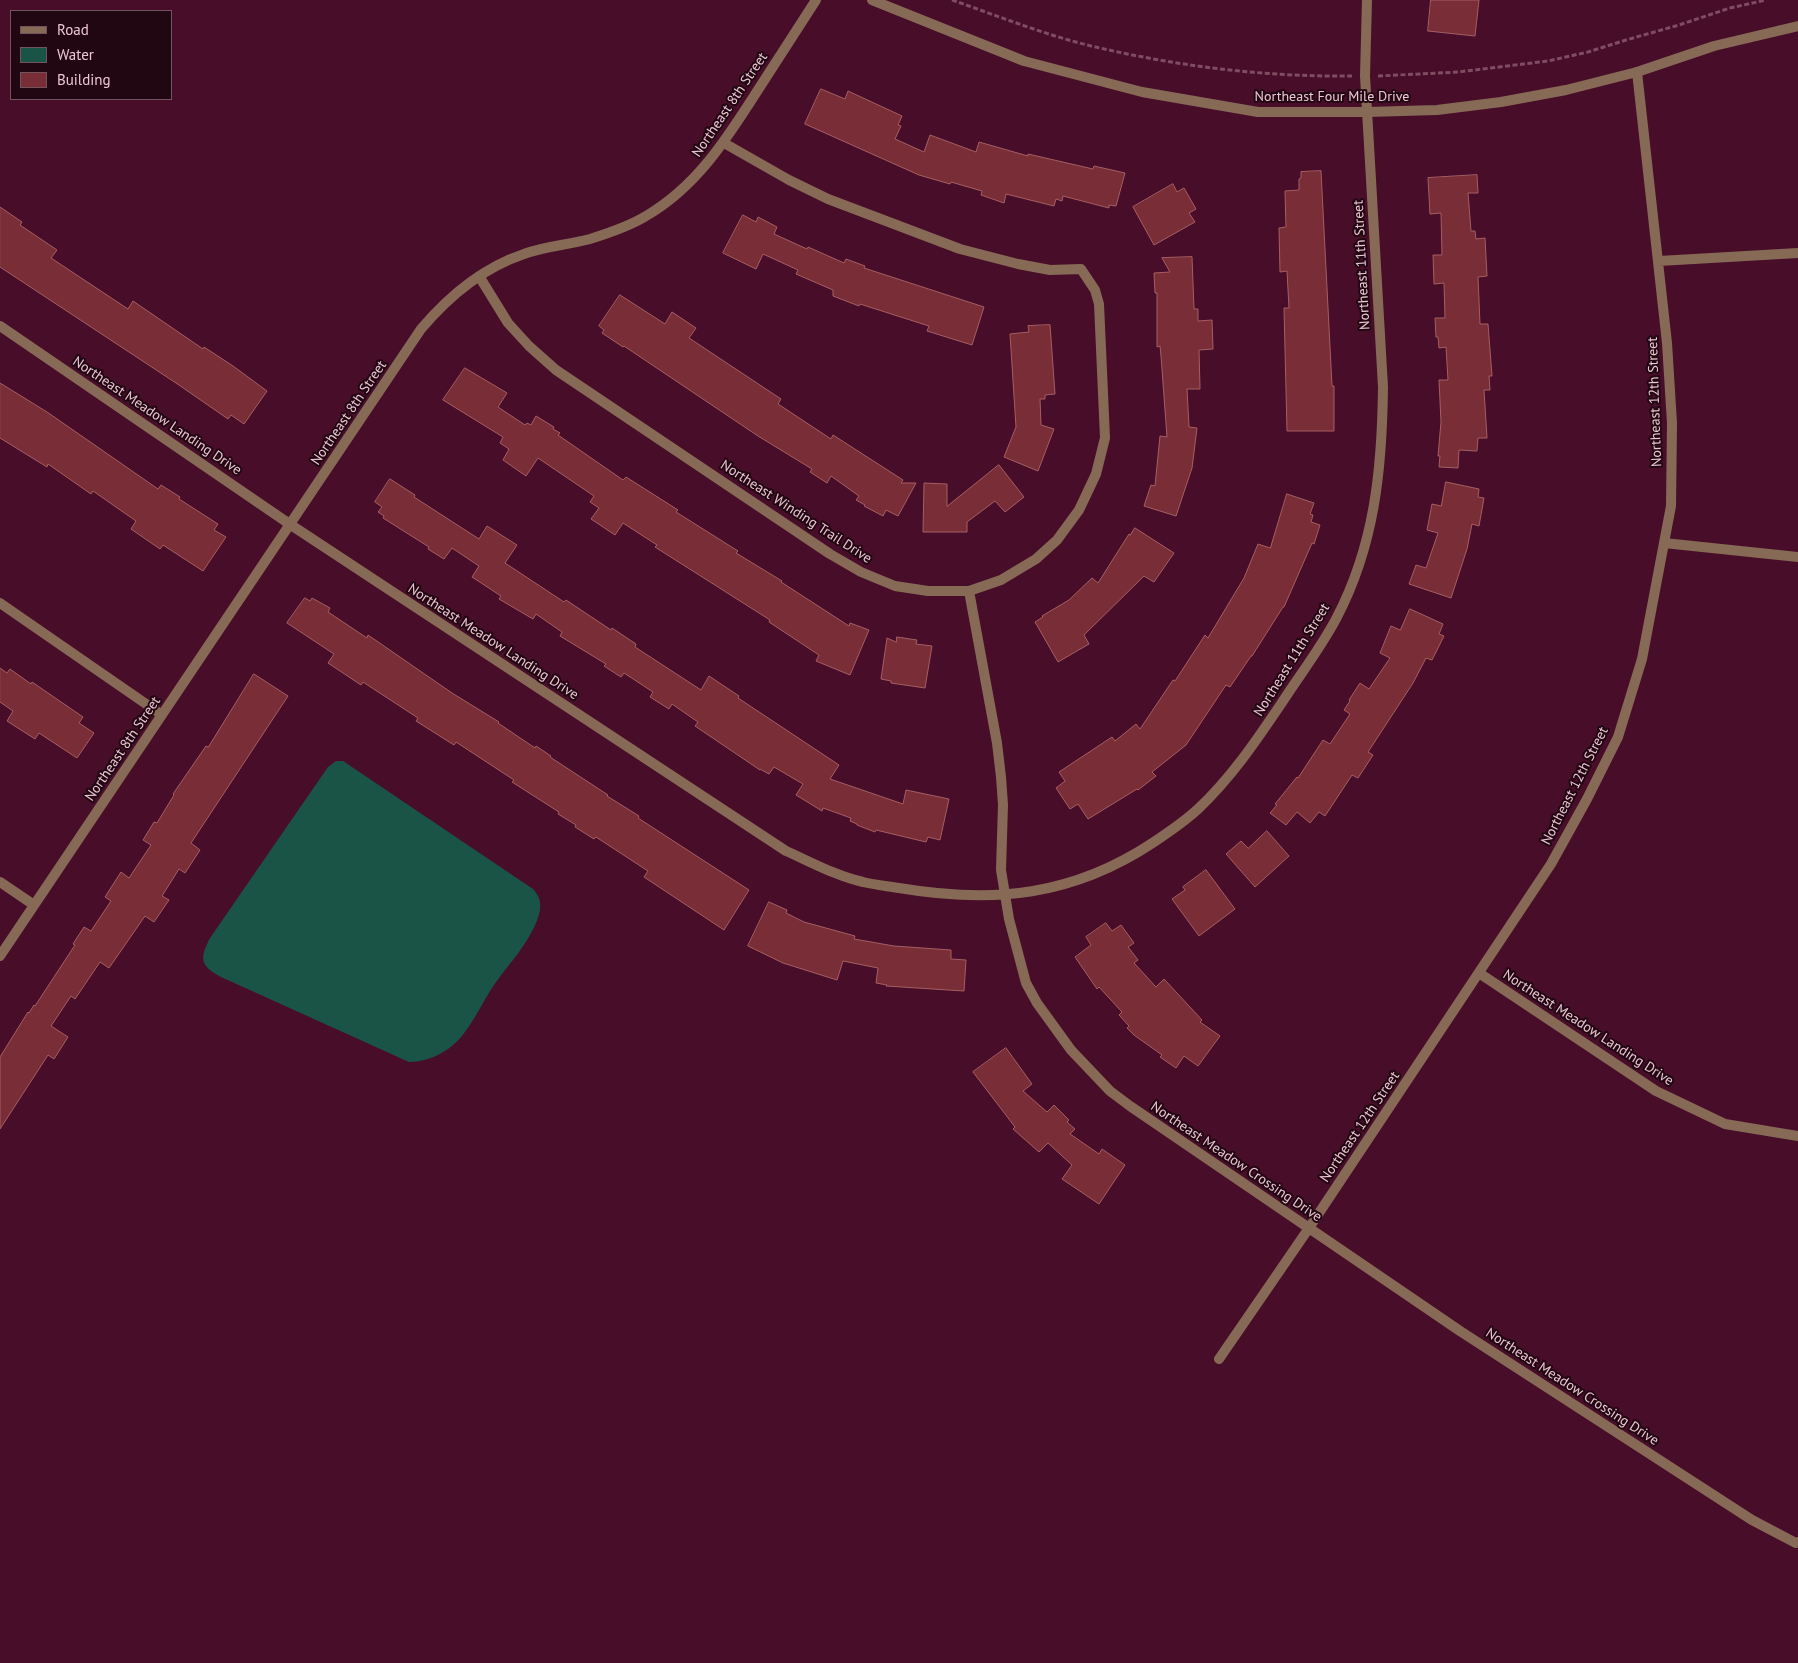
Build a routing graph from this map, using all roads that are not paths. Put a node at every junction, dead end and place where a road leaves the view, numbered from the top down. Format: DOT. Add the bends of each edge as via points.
graph roads {
  1 [pos="816,0"];
  2 [pos="872,0"];
  3 [pos="1368,0"];
  4 [pos="1798,26"];
  5 [pos="1637,72"];
  6 [pos="1367,112"];
  7 [pos="724,144"];
  8 [pos="1798,253"];
  9 [pos="1659,261"];
  10 [pos="479,276"];
  11 [pos="0,326"];
  12 [pos="291,525"];
  13 [pos="1664,543"];
  14 [pos="1798,557"];
  15 [pos="969,591"];
  16 [pos="0,603"];
  17 [pos="162,715"];
  18 [pos="0,882"];
  19 [pos="1005,896"];
  20 [pos="34,905"];
  21 [pos="0,956"];
  22 [pos="1479,973"];
  23 [pos="1798,1136"];
  24 [pos="1309,1228"];
  25 [pos="1219,1359"];
  26 [pos="1798,1542"];
  1 -- 7 [label="street, Northeast 8th Street"];
  2 -- 6 [label="street, Northeast Four Mile Drive" via="1024,61 1142,92 1258,112"];
  3 -- 6 [label="street, Northeast 11th Street"];
  4 -- 5 [label="street, Northeast Four Mile Drive" via="1714,46"];
  5 -- 6 [label="street, Northeast Four Mile Drive" via="1501,102 1437,110"];
  5 -- 9 [label="street, Northeast 12th Street"];
  6 -- 19 [label="street, Northeast 11th Street" via="1383,434 1379,480 1365,546 1352,585 1336,619 1247,754 1197,810 1136,854 1104,870 1078,881"];
  7 -- 10 [label="street, Northeast 8th Street" via="699,174 673,198 646,216 590,239 524,254"];
  7 -- 15 [label="street, Northeast Winding Trail Drive" via="828,200 960,249 1050,270 1081,269 1095,290 1100,316 1105,438 1096,474 1079,510 1043,553 1001,580"];
  8 -- 9 [label="street"];
  9 -- 13 [label="street, Northeast 12th Street" via="1672,423 1670,506"];
  10 -- 12 [label="street, Northeast 8th Street" via="455,293 421,329"];
  10 -- 15 [label="street, Northeast Winding Trail Drive" via="508,323 556,370 830,554 895,586 928,591"];
  11 -- 12 [label="street, Northeast Meadow Landing Drive"];
  12 -- 17 [label="street, Northeast 8th Street"];
  12 -- 19 [label="street, Northeast Meadow Landing Drive" via="786,851 862,882 933,894"];
  13 -- 14 [label="street"];
  13 -- 22 [label="street, Northeast 12th Street" via="1642,659 1618,737 1588,800 1551,864"];
  15 -- 19 [label="street, Northeast Meadow Crossing Drive" via="1000,769 1003,805 1001,861"];
  16 -- 17 [label="street"];
  17 -- 20 [label="street, Northeast 8th Street"];
  18 -- 20 [label="street"];
  19 -- 24 [label="street, Northeast Meadow Crossing Drive" via="1026,983 1050,1022 1083,1064 1130,1106"];
  20 -- 21 [label="street, Northeast 8th Street"];
  22 -- 23 [label="street, Northeast Meadow Landing Drive" via="1656,1091 1725,1124"];
  22 -- 24 [label="street, Northeast 12th Street"];
  24 -- 25 [label="street, Northeast 12th Street"];
  24 -- 26 [label="street, Northeast Meadow Crossing Drive" via="1460,1331 1744,1515"];
}
